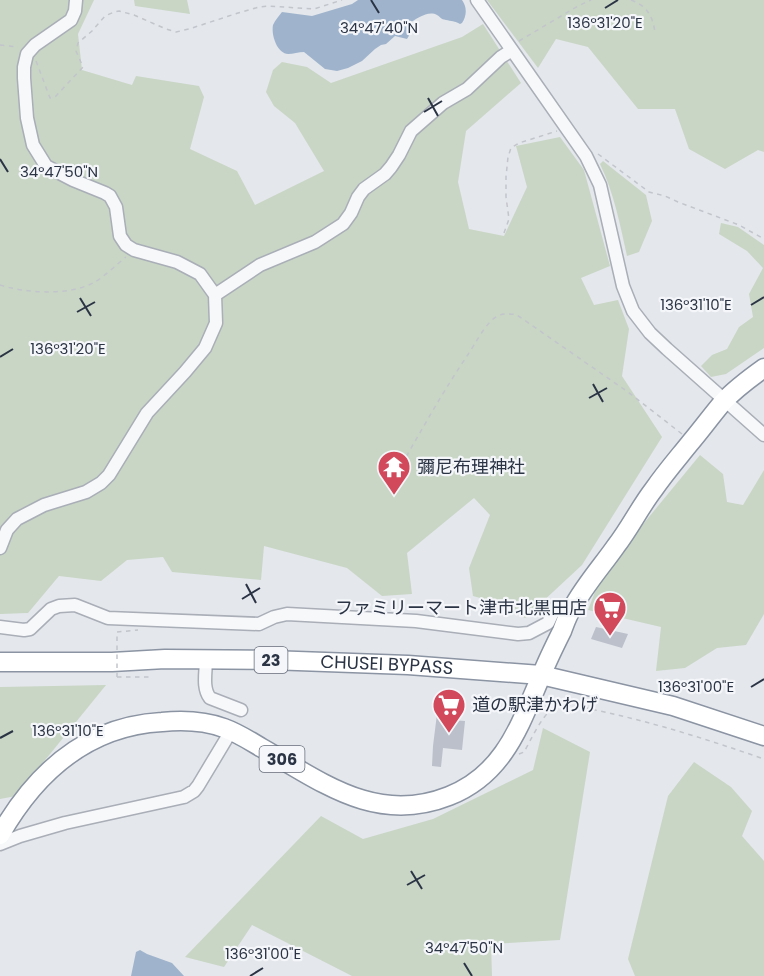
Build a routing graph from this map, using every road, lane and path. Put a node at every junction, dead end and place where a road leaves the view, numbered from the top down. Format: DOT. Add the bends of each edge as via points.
graph roads {
  1 [pos="76,0"];
  2 [pos="342,0"];
  3 [pos="477,0"];
  4 [pos="591,0"];
  5 [pos="631,0"];
  6 [pos="655,33"];
  7 [pos="0,45"];
  8 [pos="511,48"];
  9 [pos="30,49"];
  10 [pos="566,126"];
  11 [pos="586,156"];
  12 [pos="504,233"];
  13 [pos="764,239"];
  14 [pos="134,250"];
  15 [pos="0,285"];
  16 [pos="215,295"];
  17 [pos="764,368"];
  18 [pos="725,400"];
  19 [pos="764,435"];
  20 [pos="692,442"];
  21 [pos="393,480"];
  22 [pos="0,548"];
  23 [pos="572,607"];
  24 [pos="0,627"];
  25 [pos="117,632"];
  26 [pos="206,659"];
  27 [pos="0,662"];
  28 [pos="541,675"];
  29 [pos="150,677"];
  30 [pos="241,710"];
  31 [pos="231,731"];
  32 [pos="764,736"];
  33 [pos="507,749"];
  34 [pos="764,759"];
  35 [pos="0,835"];
  36 [pos="0,844"];
  1 -- 9 [label="street" via="71,20"];
  2 -- 9 [label="path" via="314,9 259,7 176,32 134,15 114,12 78,44 76,51 83,67 50,98"];
  3 -- 8 [label="street"];
  4 -- 8 [label="path"];
  5 -- 6 [label="path" via="650,13"];
  7 -- 9 [label="path"];
  8 -- 10 [label="street"];
  8 -- 16 [label="street" via="467,89 443,103 411,131 391,167 364,189 343,224 315,242 260,265"];
  9 -- 14 [label="street" via="24,78 33,146 46,166 110,196 122,241"];
  10 -- 11 [label="street"];
  10 -- 12 [label="path" via="515,145 509,151 509,219"];
  11 -- 13 [label="path" via="595,152 649,192 739,225"];
  11 -- 18 [label="street" via="600,185 623,286 633,311 650,333"];
  14 -- 15 [label="path" via="93,283 73,289 50,292"];
  14 -- 16 [label="street" via="177,262 200,274"];
  16 -- 22 [label="street" via="216,323 205,348 147,412 109,475 86,492 44,505 17,519 7,530"];
  17 -- 18 [label="highway, 306"];
  18 -- 19 [label="street"];
  18 -- 20 [label="highway, 306"];
  20 -- 21 [label="path" via="627,392 509,313 492,320 433,409"];
  20 -- 23 [label="highway, 306" via="653,489"];
  23 -- 24 [label="street" via="555,608 548,623 530,633 518,634 416,621 287,614 259,624 108,618 75,605 51,609 30,629"];
  23 -- 28 [label="highway, 306"];
  25 -- 29 [label="path, bridge" via="117,677"];
  26 -- 27 [label="highway, CHUSEI BYPASS / 23"];
  26 -- 28 [label="highway, CHUSEI BYPASS / 23" via="408,665"];
  26 -- 30 [label="street" via="208,696"];
  28 -- 32 [label="highway, CHUSEI BYPASS / 23" via="673,706"];
  28 -- 33 [label="highway, 306"];
  31 -- 33 [label="highway, 306" via="327,785 385,806 428,803 460,791 482,777"];
  31 -- 35 [label="highway, 306" via="178,721 136,725 95,738 40,779"];
  31 -- 36 [label="street" via="198,786 184,797 65,823"];
  33 -- 34 [label="path" via="518,754 524,752 549,710 559,705 618,715"];
}
